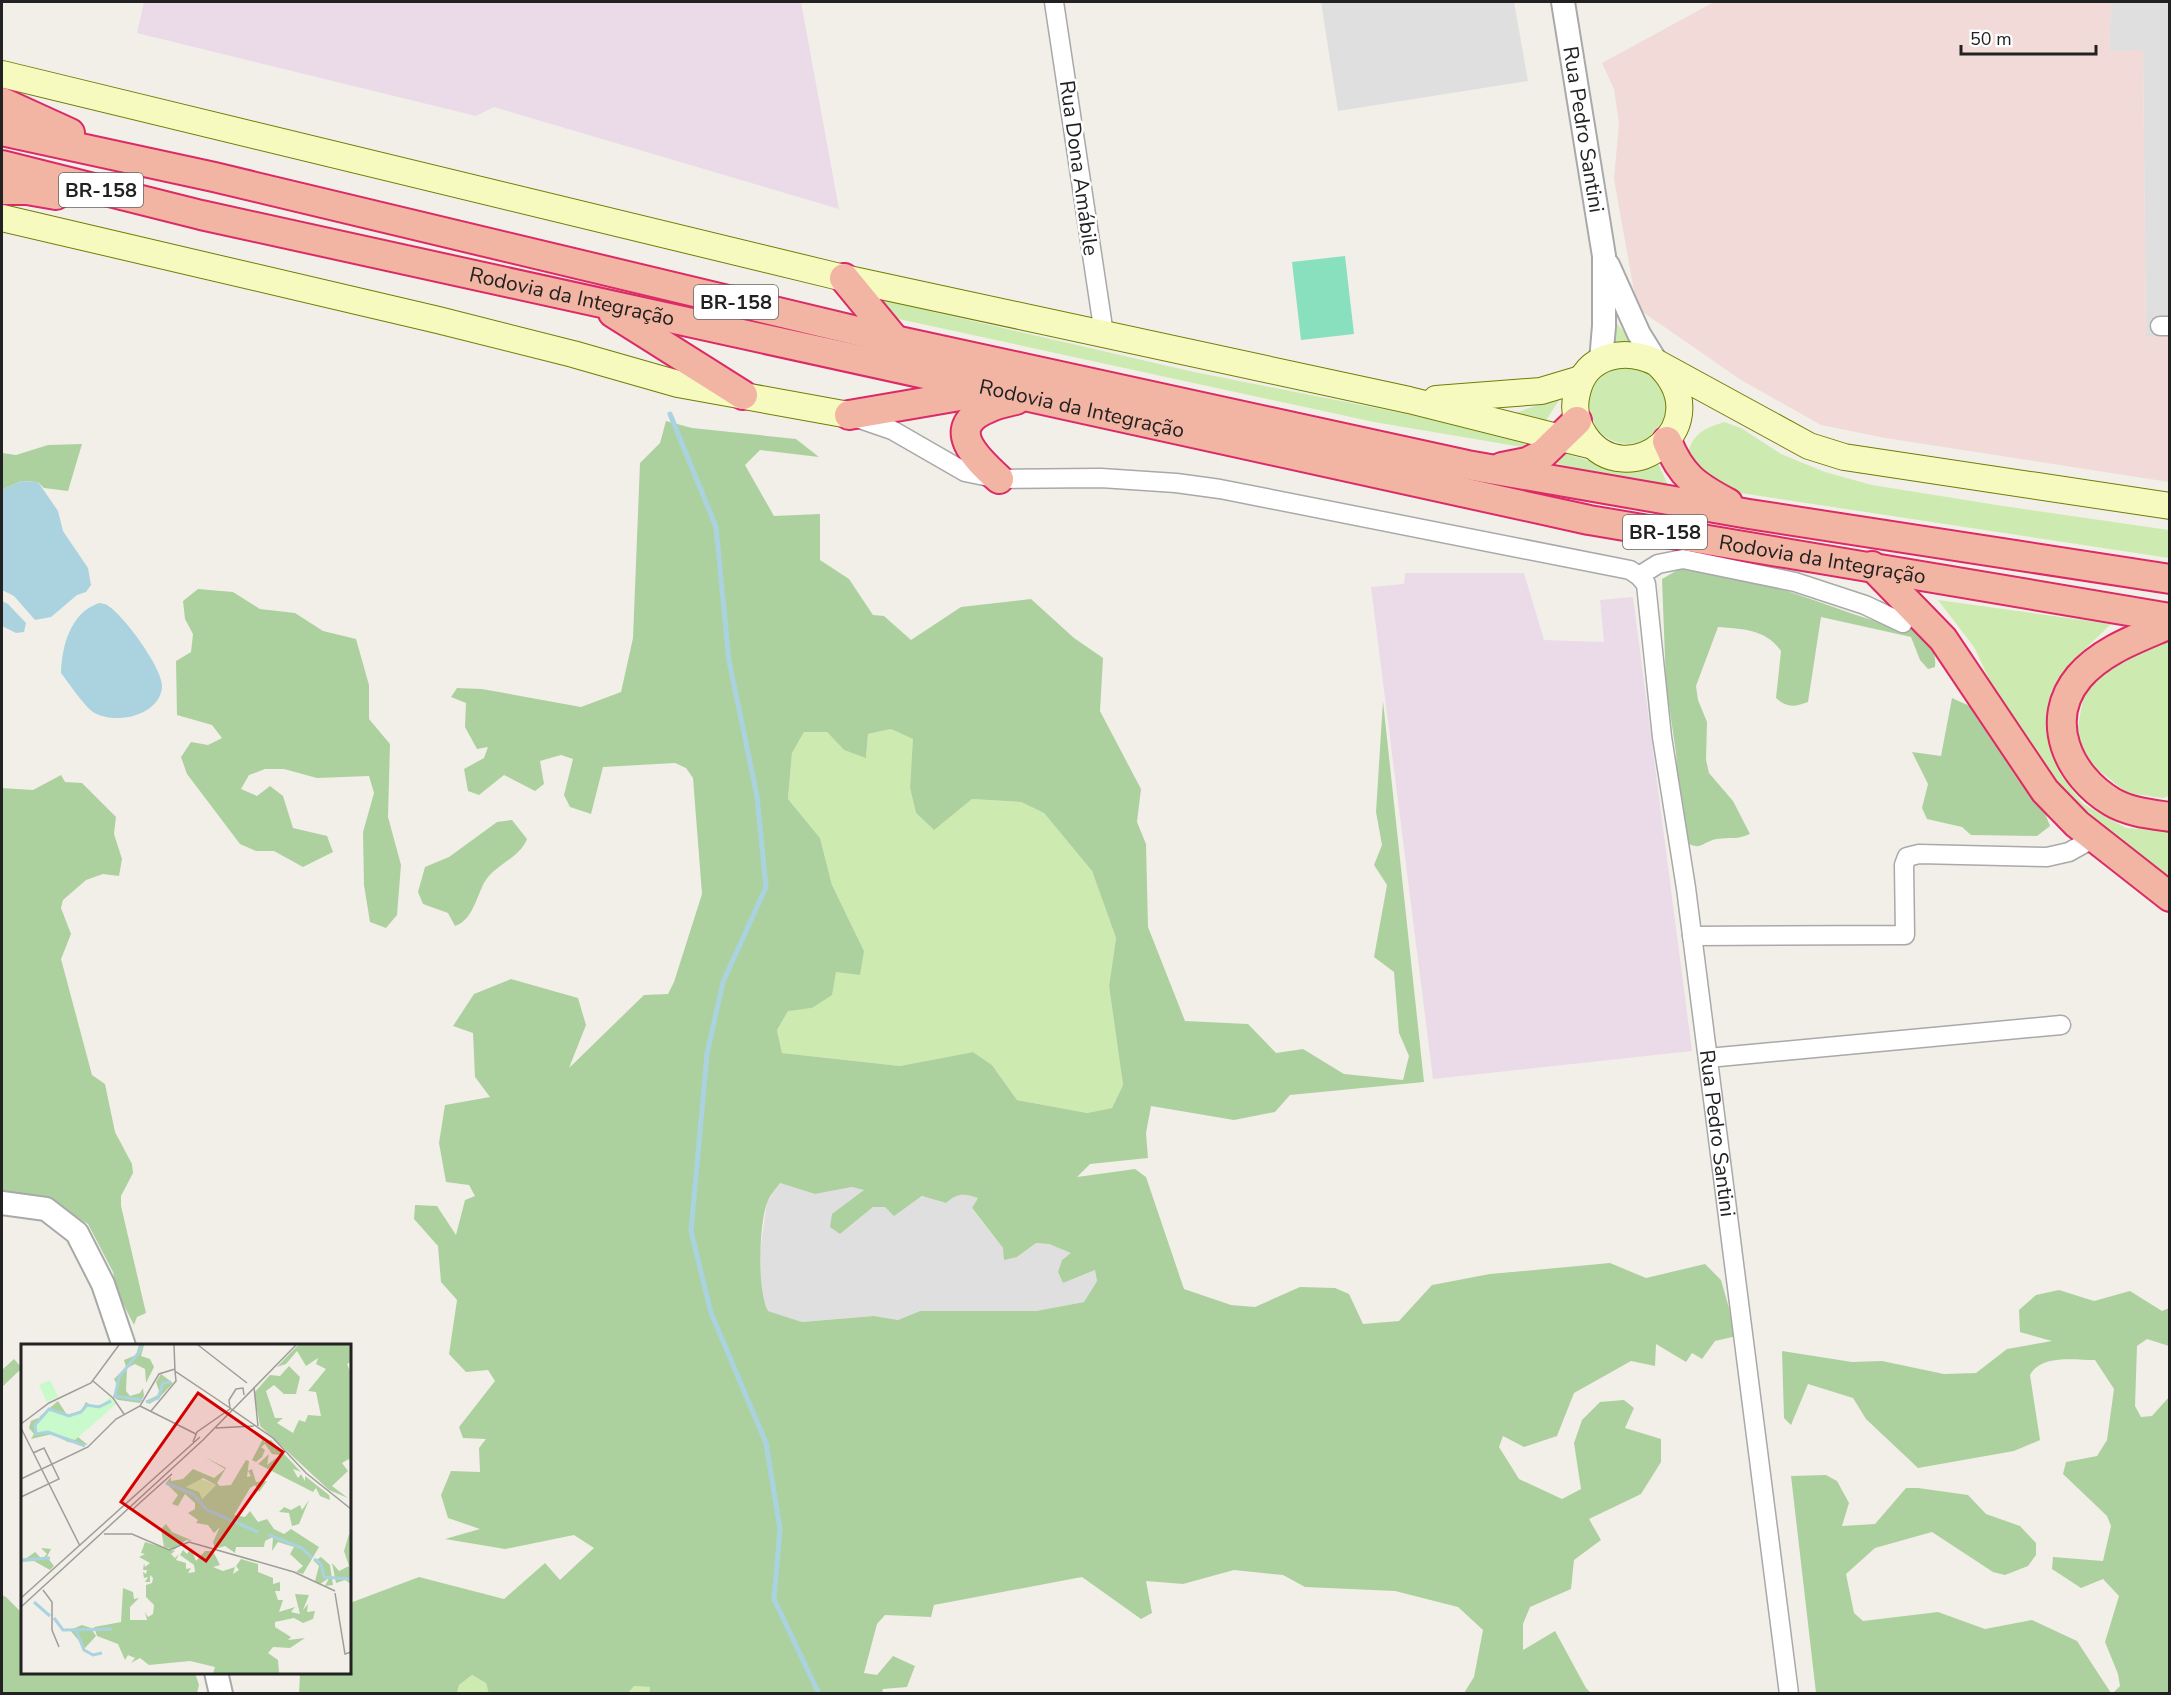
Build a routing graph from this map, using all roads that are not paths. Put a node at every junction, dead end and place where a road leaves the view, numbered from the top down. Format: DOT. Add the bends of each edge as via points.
graph roads {
  1 [pos="1054,2"];
  2 [pos="1563,2"];
  3 [pos="2,74"];
  4 [pos="2,102"];
  5 [pos="2,131"];
  6 [pos="2,165"];
  7 [pos="159,166"];
  8 [pos="2,190"];
  9 [pos="201,215"];
  10 [pos="2,218"];
  11 [pos="1604,256"];
  12 [pos="844,278"];
  13 [pos="596,302"];
  14 [pos="1104,334"];
  15 [pos="895,340"];
  16 [pos="1601,361"];
  17 [pos="1657,363"];
  18 [pos="1581,379"];
  19 [pos="996,390"];
  20 [pos="743,394"];
  21 [pos="1027,397"];
  22 [pos="1408,400"];
  23 [pos="1748,413"];
  24 [pos="849,415"];
  25 [pos="1568,430"];
  26 [pos="1673,430"];
  27 [pos="1490,469"];
  28 [pos="999,479"];
  29 [pos="2169,506"];
  30 [pos="1749,514"];
  31 [pos="1872,566"];
  32 [pos="1639,576"];
  33 [pos="2169,579"];
  34 [pos="2169,618"];
  35 [pos="1903,623"];
  36 [pos="2169,624"];
  37 [pos="2169,817"];
  38 [pos="2094,838"];
  39 [pos="2169,897"];
  40 [pos="1692,936"];
  41 [pos="2061,1025"];
  42 [pos="1708,1058"];
  43 [pos="2,1203"];
  44 [pos="123,1344"];
  45 [pos="216,1674"];
  46 [pos="221,1694"];
  47 [pos="1789,1694"];
  1 -- 14 [label="street, Rua Dona Amábile"];
  2 -- 11 [label="street, Rua Pedro Santini"];
  3 -- 12 [label="main road, BR-158"];
  4 -- 7 [label="highway, BR-158"];
  5 -- 7 [label="highway, Rodovia da Integração / BR-158"];
  6 -- 9 [label="highway, Rodovia da Integração / BR-158"];
  7 -- 15 [label="highway, Rodovia da Integração / BR-158"];
  8 -- 9 [label="highway, BR-158" via="27,190"];
  9 -- 13 [label="highway, Rodovia da Integração / BR-158"];
  10 -- 20 [label="main road, BR-158" via="438,320 678,384"];
  11 -- 16 [label="street, Rua Pedro Santini"];
  11 -- 17 [label="street, Rua Pedro Santini" via="1639,334"];
  12 -- 14 [label="main road, BR-158"];
  12 -- 15 [label="highway"];
  13 -- 19 [label="highway, Rodovia da Integração / BR-158"];
  13 -- 20 [label="highway, BR-158"];
  14 -- 22 [label="main road, BR-158"];
  15 -- 27 [label="highway, Rodovia da Integração / BR-158"];
  16 -- 17 [label="main road" via="1629,354"];
  16 -- 18 [label="main road"];
  17 -- 23 [label="main road"];
  17 -- 26 [label="main road" via="1677,388 1680,404"];
  18 -- 22 [label="main road, BR-158" via="1541,392"];
  18 -- 25 [label="main road"];
  19 -- 21 [label="highway, Rodovia da Integração / BR-158"];
  19 -- 24 [label="highway, BR-158"];
  20 -- 24 [label="main road, BR-158"];
  21 -- 28 [label="highway, BR-158" via="987,408 969,422 965,433 966,443 978,460"];
  21 -- 31 [label="highway, Rodovia da Integração / BR-158" via="1589,520"];
  22 -- 25 [label="main road, BR-158"];
  23 -- 26 [label="main road" via="1713,406 1694,411"];
  23 -- 29 [label="main road" via="1809,446 1844,457"];
  24 -- 28 [label="street, BR-158" via="892,430 965,472"];
  25 -- 26 [label="main road" via="1607,454 1623,458 1639,458 1655,451"];
  25 -- 27 [label="highway" via="1543,454 1527,462"];
  26 -- 30 [label="highway" via="1673,456 1694,483"];
  27 -- 30 [label="highway, Rodovia da Integração / BR-158"];
  28 -- 32 [label="street, BR-158" via="1101,478 1220,489 1630,570"];
  30 -- 33 [label="highway, Rodovia da Integração / BR-158"];
  31 -- 34 [label="highway, Rodovia da Integração / BR-158"];
  31 -- 38 [label="highway" via="1944,639 2045,791"];
  32 -- 35 [label="street" via="1658,564 1683,559 1795,582 1865,605"];
  32 -- 40 [label="street, Rua Pedro Santini" via="1646,584 1662,737"];
  36 -- 37 [label="highway" via="2097,659 2065,698 2061,727 2066,750 2090,785 2112,802"];
  38 -- 39 [label="highway"];
  38 -- 40 [label="street" via="2069,852 2047,857 1907,857 1905,935"];
  40 -- 42 [label="street, Rua Pedro Santini"];
  41 -- 42 [label="street"];
  42 -- 47 [label="street, Rua Pedro Santini"];
  43 -- 44 [label="street" via="46,1209 77,1233 103,1284"];
  45 -- 46 [label="street"];
}
